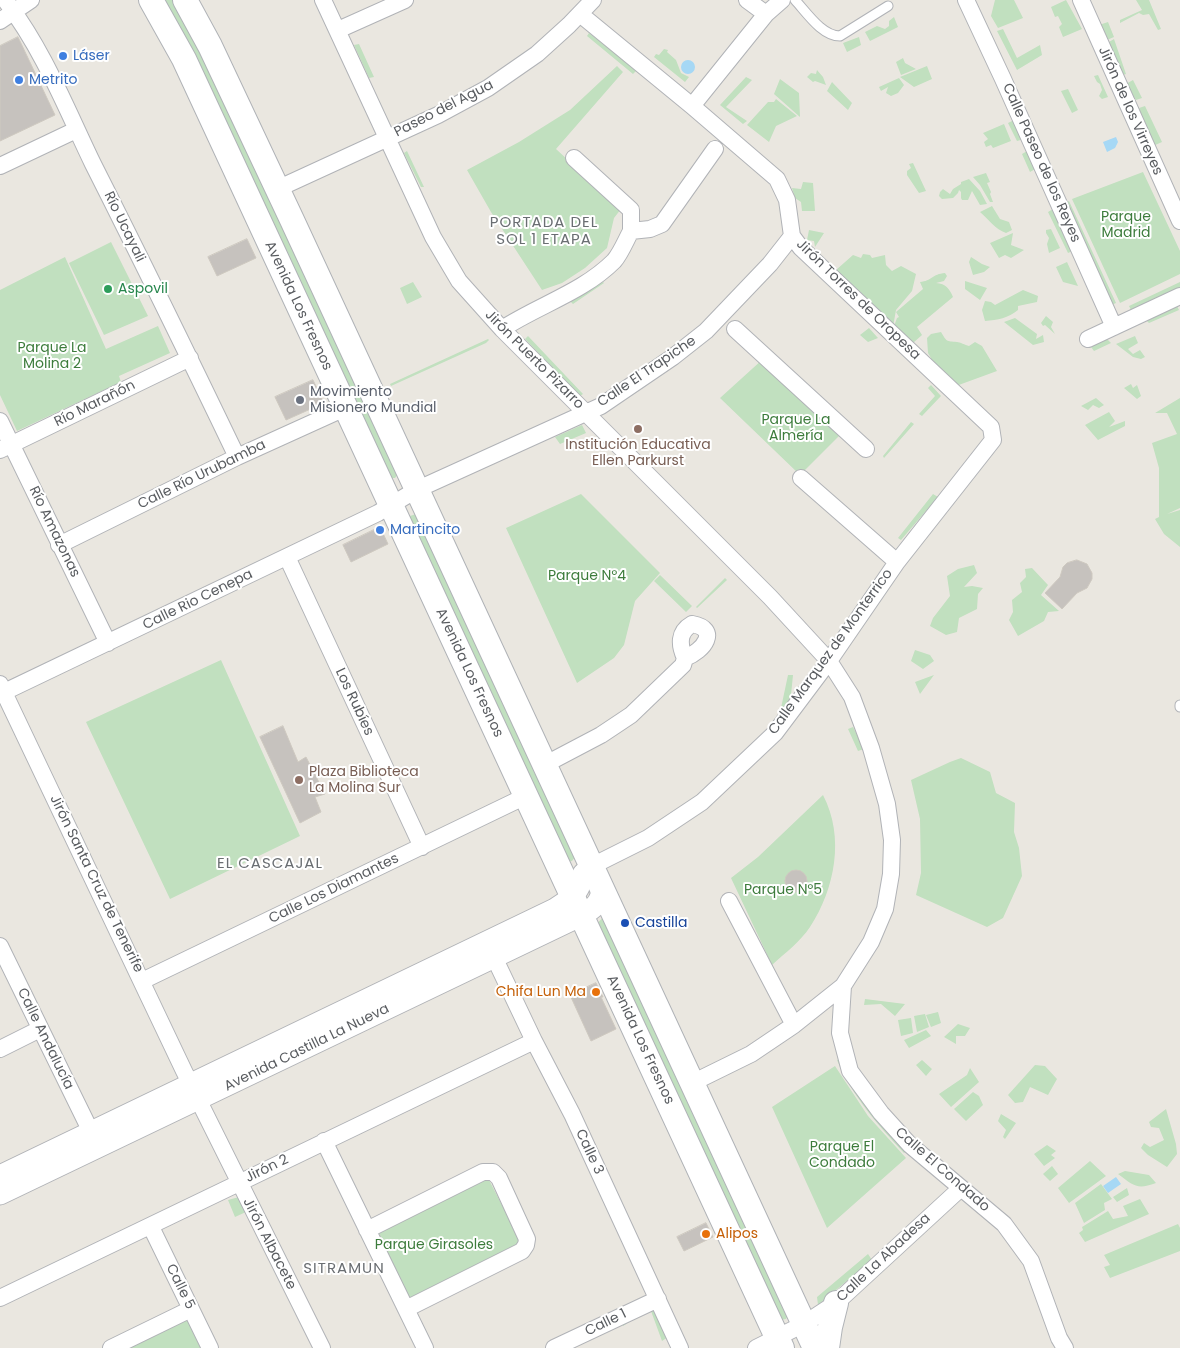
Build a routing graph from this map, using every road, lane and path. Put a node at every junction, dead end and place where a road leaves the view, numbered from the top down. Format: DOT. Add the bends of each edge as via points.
graph roads {
  1 [pos="31,0"];
  2 [pos="151,0"];
  3 [pos="185,0"];
  4 [pos="323,0"];
  5 [pos="405,0"];
  6 [pos="593,0"];
  7 [pos="747,0"];
  8 [pos="782,0"];
  9 [pos="795,0"];
  10 [pos="966,0"];
  11 [pos="1080,0"];
  12 [pos="10,6"];
  13 [pos="888,6"];
  14 [pos="580,14"];
  15 [pos="766,14"];
  16 [pos="0,21"];
  17 [pos="338,30"];
  18 [pos="692,106"];
  19 [pos="76,130"];
  20 [pos="388,138"];
  21 [pos="715,149"];
  22 [pos="574,158"];
  23 [pos="0,166"];
  24 [pos="277,189"];
  25 [pos="1180,221"];
  26 [pos="631,231"];
  27 [pos="792,236"];
  28 [pos="1180,296"];
  29 [pos="1114,328"];
  30 [pos="502,329"];
  31 [pos="735,329"];
  32 [pos="1088,338"];
  33 [pos="190,358"];
  34 [pos="345,408"];
  35 [pos="586,412"];
  36 [pos="0,421"];
  37 [pos="993,440"];
  38 [pos="6,447"];
  39 [pos="866,448"];
  40 [pos="237,458"];
  41 [pos="801,478"];
  42 [pos="416,490"];
  43 [pos="391,506"];
  44 [pos="59,545"];
  45 [pos="287,557"];
  46 [pos="897,562"];
  47 [pos="108,643"];
  48 [pos="685,658"];
  49 [pos="829,660"];
  50 [pos="1,690"];
  51 [pos="544,765"];
  52 [pos="526,796"];
  53 [pos="422,847"];
  54 [pos="592,866"];
  55 [pos="602,890"];
  56 [pos="729,901"];
  57 [pos="578,906"];
  58 [pos="0,946"];
  59 [pos="494,957"];
  60 [pos="142,981"];
  61 [pos="843,986"];
  62 [pos="794,1025"];
  63 [pos="40,1029"];
  64 [pos="534,1041"];
  65 [pos="0,1049"];
  66 [pos="692,1083"];
  67 [pos="195,1092"];
  68 [pos="91,1132"];
  69 [pos="324,1141"];
  70 [pos="0,1176"];
  71 [pos="239,1183"];
  72 [pos="961,1188"];
  73 [pos="0,1194"];
  74 [pos="151,1226"];
  75 [pos="367,1230"];
  76 [pos="0,1298"];
  77 [pos="658,1299"];
  78 [pos="836,1303"];
  79 [pos="191,1309"];
  80 [pos="406,1310"];
  81 [pos="804,1324"];
  82 [pos="780,1343"];
  83 [pos="111,1348"];
  84 [pos="210,1348"];
  85 [pos="322,1348"];
  86 [pos="425,1348"];
  87 [pos="554,1348"];
  88 [pos="680,1348"];
  89 [pos="756,1348"];
  90 [pos="815,1348"];
  91 [pos="827,1348"];
  92 [pos="1065,1348"];
  1 -- 12 [label="street"];
  2 -- 34 [label="main road, Avenida Los Fresnos" via="184,59"];
  3 -- 24 [label="main road, Avenida Los Fresnos"];
  4 -- 17 [label="street, Jirón Puerto Pizarro"];
  5 -- 17 [label="street"];
  6 -- 14 [label="street, Paseo del Agua"];
  7 -- 15 [label="street"];
  8 -- 15 [label="street"];
  9 -- 13 [label="lane" via="826,33 834,36 840,36"];
  10 -- 29 [label="street, Calle Paseo de los Reyes"];
  11 -- 25 [label="street, Jirón de los Virreyes"];
  12 -- 16 [label="street"];
  12 -- 19 [label="street, Río Ucayali" via="60,90"];
  14 -- 18 [label="street, Jirón Torres de Oropesa"];
  14 -- 20 [label="street, Paseo del Agua" via="537,54 488,88"];
  15 -- 18 [label="street"];
  17 -- 20 [label="street, Jirón Puerto Pizarro"];
  18 -- 27 [label="street, Jirón Torres de Oropesa" via="777,179 787,200"];
  19 -- 23 [label="street"];
  19 -- 33 [label="street, Río Ucayali"];
  20 -- 24 [label="street, Paseo del Agua"];
  20 -- 30 [label="street, Jirón Puerto Pizarro" via="445,260 470,295"];
  21 -- 26 [label="street" via="662,224"];
  22 -- 26 [label="street" via="631,210"];
  24 -- 42 [label="main road, Avenida Los Fresnos"];
  26 -- 30 [label="street" via="615,260 582,286"];
  27 -- 35 [label="street, Calle El Trapiche" via="706,332 601,406"];
  27 -- 37 [label="street, Jirón Torres de Oropesa" via="813,260 991,427"];
  28 -- 29 [label="street"];
  29 -- 32 [label="street"];
  30 -- 35 [label="street, Jirón Puerto Pizarro"];
  31 -- 39 [label="street"];
  33 -- 38 [label="street, Río Marañón"];
  33 -- 40 [label="street, Río Ucayali"];
  34 -- 40 [label="street, Calle Río Urubamba"];
  34 -- 43 [label="main road, Avenida Los Fresnos"];
  35 -- 42 [label="street, Calle El Trapiche"];
  35 -- 49 [label="street, Jirón Puerto Pizarro"];
  36 -- 38 [label="street, Río Amazonas"];
  37 -- 46 [label="street, Calle Marquez de Monterrico"];
  38 -- 44 [label="street, Río Amazonas"];
  40 -- 44 [label="street, Calle Río Urubamba"];
  41 -- 46 [label="street"];
  42 -- 43 [label="street, Calle El Trapiche"];
  42 -- 51 [label="main road, Avenida Los Fresnos"];
  43 -- 45 [label="street, Calle Rio Cenepa"];
  43 -- 52 [label="main road, Avenida Los Fresnos"];
  44 -- 47 [label="street, Río Amazonas"];
  45 -- 47 [label="street, Calle Rio Cenepa"];
  45 -- 53 [label="street, Los Rubíes"];
  46 -- 49 [label="street, Calle Marquez de Monterrico"];
  47 -- 50 [label="street, Calle Rio Cenepa"];
  48 -- 51 [label="street" via="683,665 631,715"];
  49 -- 54 [label="street, Calle Marquez de Monterrico" via="775,733 702,802 648,838"];
  49 -- 61 [label="street, Jirón Puerto Pizarro" via="852,697 872,748 887,804 892,840 885,909 872,942"];
  50 -- 60 [label="street, Jirón Santa Cruz de Tenerife"];
  51 -- 54 [label="main road, Avenida Los Fresnos"];
  52 -- 53 [label="street, Calle Los Diamantes"];
  52 -- 57 [label="main road, Avenida Los Fresnos"];
  53 -- 60 [label="street, Calle Los Diamantes"];
  54 -- 55 [label="main road, Avenida Los Fresnos"];
  54 -- 57 [label="street" via="583,874"];
  55 -- 57 [label="street, Avenida Castilla La Nueva" via="598,904"];
  55 -- 66 [label="main road, Avenida Los Fresnos"];
  56 -- 62 [label="street"];
  57 -- 59 [label="street, Avenida Castilla La Nueva"];
  57 -- 67 [label="street, Avenida Castilla La Nueva" via="555,910"];
  57 -- 82 [label="main road, Avenida Los Fresnos"];
  58 -- 63 [label="street, Calle Andalucía"];
  59 -- 64 [label="street, Calle 3"];
  59 -- 67 [label="street, Avenida Castilla La Nueva"];
  60 -- 67 [label="street, Jirón Santa Cruz de Tenerife"];
  61 -- 62 [label="street"];
  61 -- 72 [label="street, Calle El Condado" via="840,1033 850,1071 880,1114 910,1145"];
  62 -- 66 [label="street" via="751,1054"];
  63 -- 65 [label="street"];
  63 -- 68 [label="street, Calle Andalucía"];
  64 -- 69 [label="street, Jirón 2"];
  64 -- 77 [label="street, Calle 3" via="572,1114"];
  66 -- 81 [label="main road, Avenida Los Fresnos"];
  67 -- 68 [label="street, Avenida Castilla La Nueva"];
  67 -- 71 [label="street, Jirón Albacete"];
  67 -- 73 [label="street, Avenida Castilla La Nueva"];
  68 -- 70 [label="street, Avenida Castilla La Nueva"];
  69 -- 71 [label="street, Jirón 2"];
  69 -- 75 [label="street"];
  71 -- 74 [label="street, Jirón 2"];
  71 -- 85 [label="street, Jirón Albacete"];
  72 -- 78 [label="street, Calle La Abadesa"];
  72 -- 92 [label="street, Calle El Condado" via="1004,1224 1032,1261"];
  74 -- 76 [label="street, Jirón 2"];
  74 -- 79 [label="street, Calle 5"];
  75 -- 80 [label="street"];
  75 -- 80 [label="street" via="483,1172 493,1172 498,1178 527,1239 522,1251"];
  77 -- 87 [label="street, Calle 1"];
  77 -- 88 [label="street, Calle 3"];
  78 -- 81 [label="street, Calle La Abadesa"];
  78 -- 91 [label="main road"];
  79 -- 83 [label="street"];
  79 -- 84 [label="street, Calle 5"];
  80 -- 86 [label="street"];
  81 -- 82 [label="street, Calle La Abadesa"];
  81 -- 90 [label="main road, Avenida Los Fresnos"];
  82 -- 89 [label="street, Calle La Abadesa"];
}
